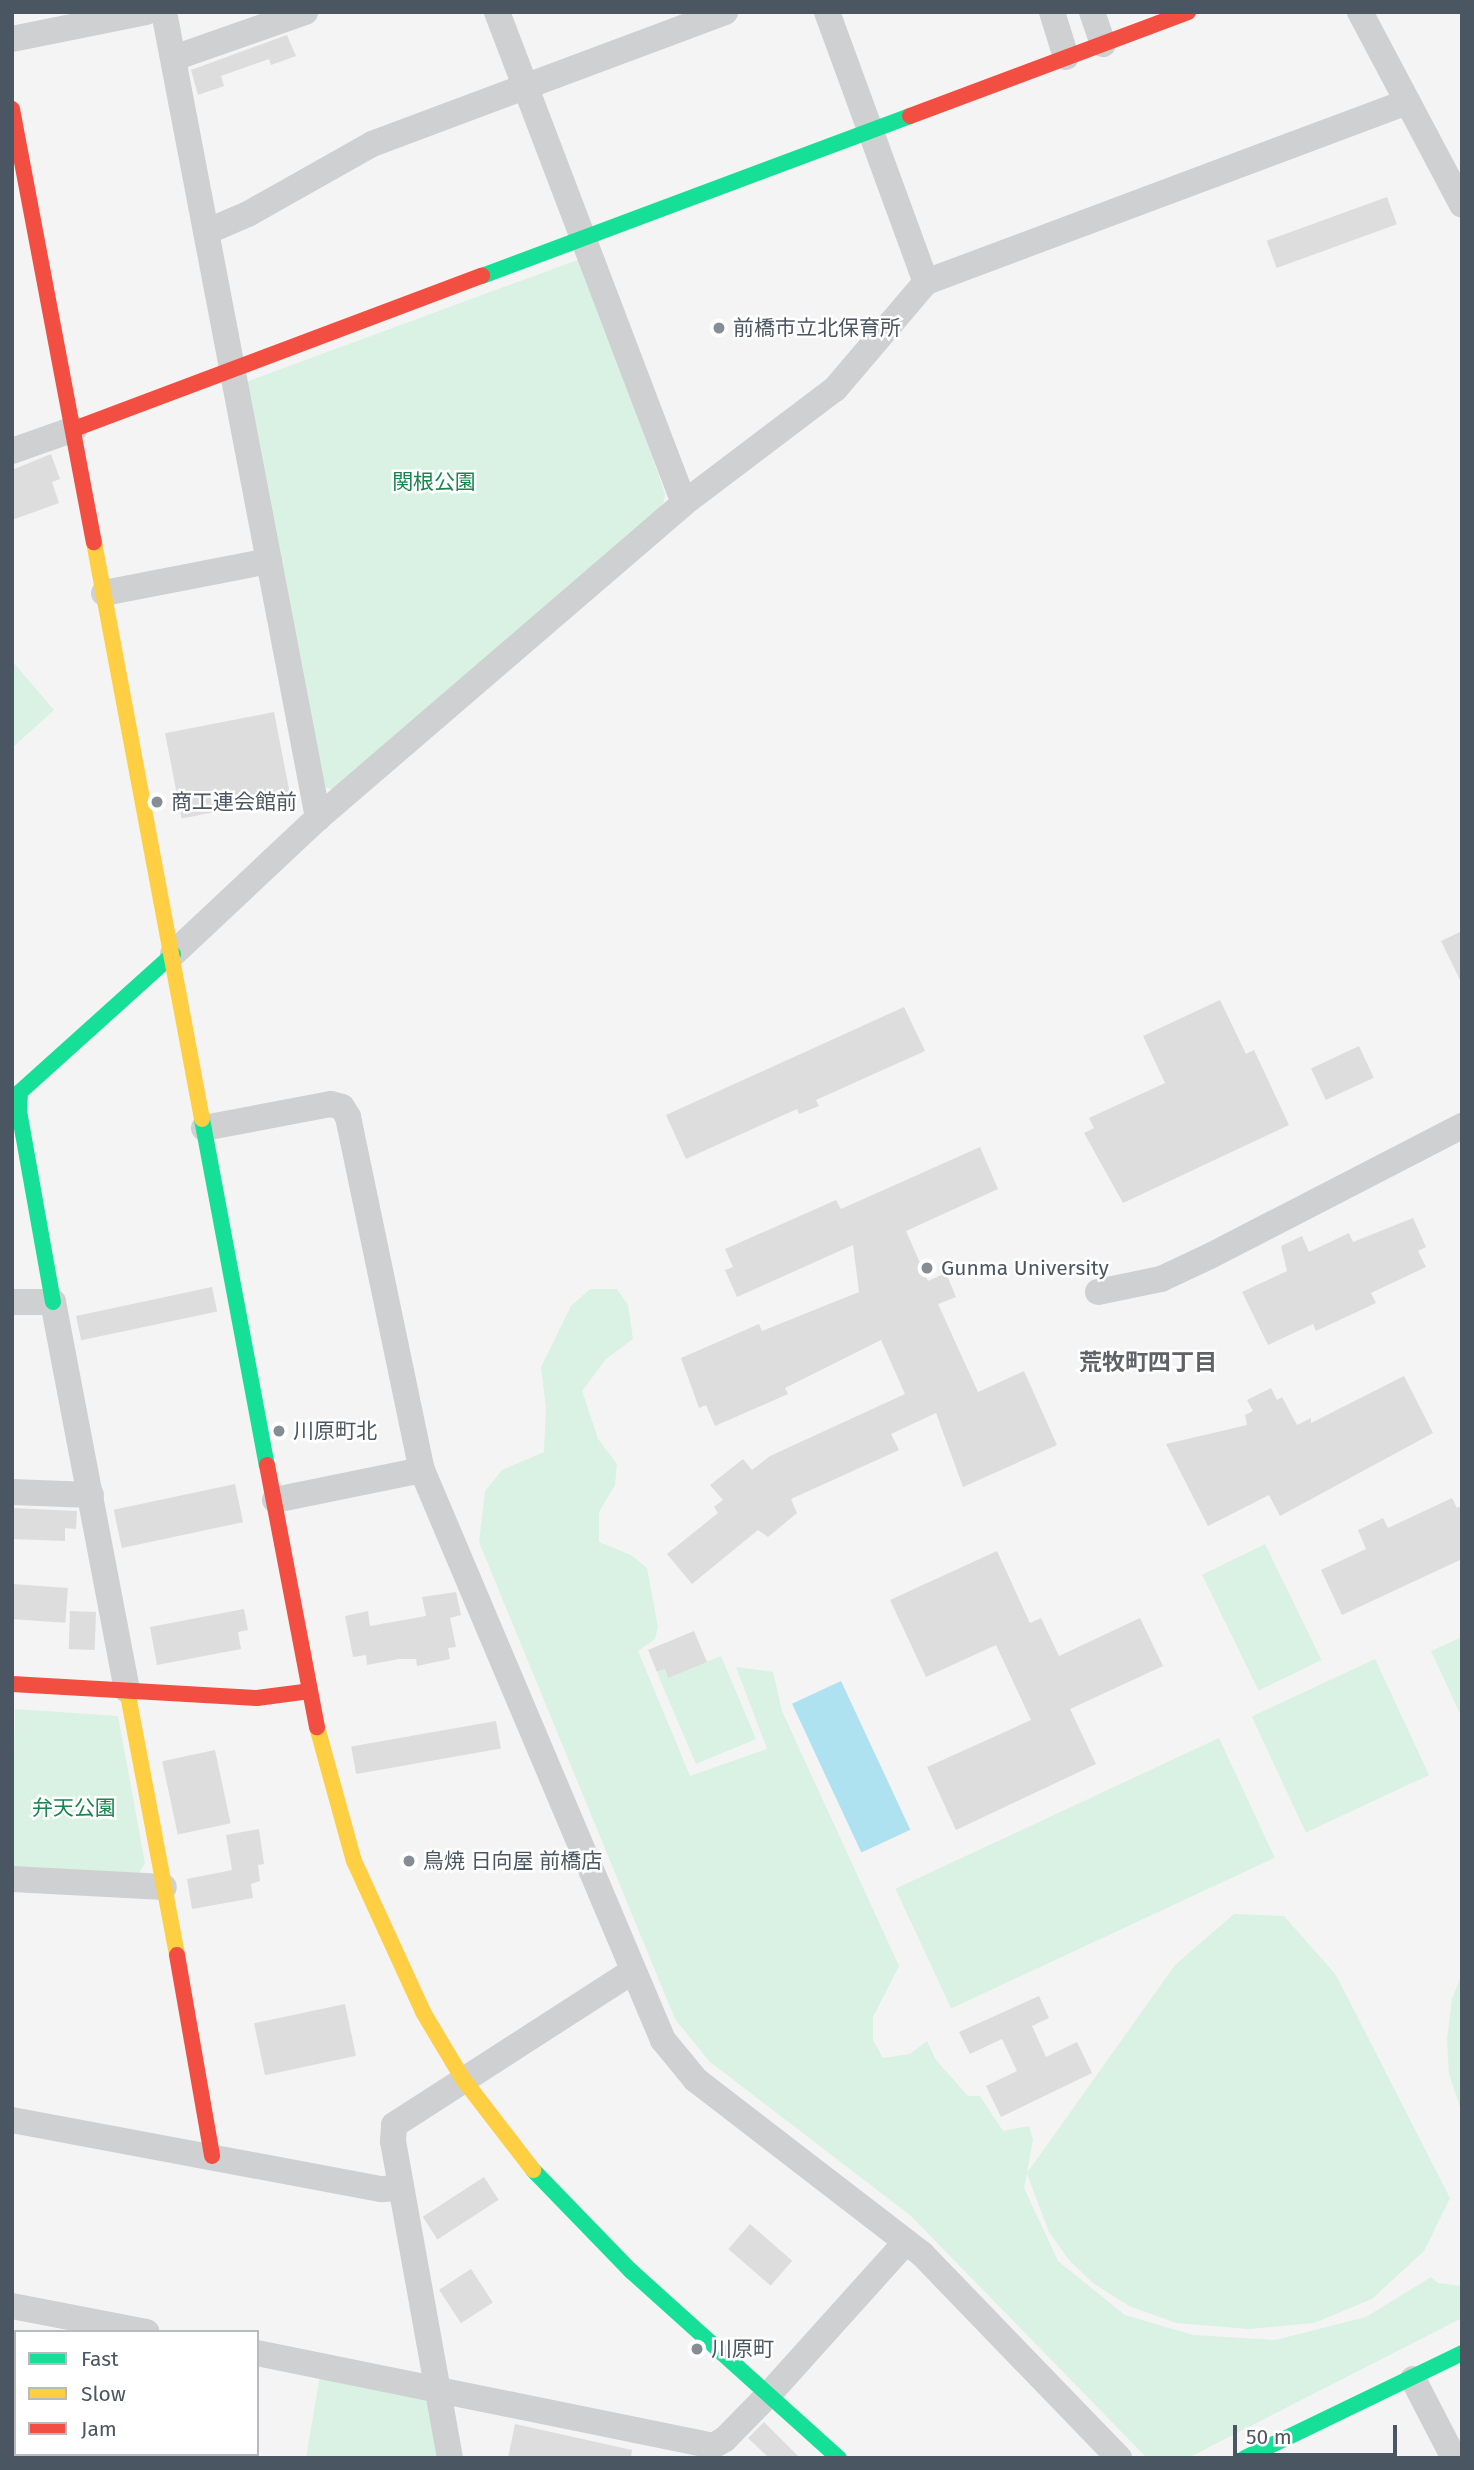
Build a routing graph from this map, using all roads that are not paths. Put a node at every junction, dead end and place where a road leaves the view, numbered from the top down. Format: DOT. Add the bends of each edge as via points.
graph roads {
  1 [pos="146,12"];
  2 [pos="164,12"];
  3 [pos="304,12"];
  4 [pos="497,12"];
  5 [pos="827,12"];
  6 [pos="1052,12"];
  7 [pos="1092,12"];
  8 [pos="1188,12"];
  9 [pos="1360,12"];
  10 [pos="709,15"];
  11 [pos="12,39"];
  12 [pos="1103,44"];
  13 [pos="1066,57"];
  14 [pos="174,58"];
  15 [pos="526,87"];
  16 [pos="1407,102"];
  17 [pos="12,109"];
  18 [pos="870,131"];
  19 [pos="1458,190"];
  20 [pos="206,232"];
  21 [pos="584,238"];
  22 [pos="926,282"];
  23 [pos="233,370"];
  24 [pos="74,429"];
  25 [pos="12,451"];
  26 [pos="684,503"];
  27 [pos="269,561"];
  28 [pos="104,593"];
  29 [pos="318,818"];
  30 [pos="173,954"];
  31 [pos="16,1085"];
  32 [pos="1462,1126"];
  33 [pos="204,1128"];
  34 [pos="1098,1292"];
  35 [pos="12,1302"];
  36 [pos="53,1302"];
  37 [pos="422,1470"];
  38 [pos="12,1492"];
  39 [pos="92,1495"];
  40 [pos="275,1500"];
  41 [pos="12,1684"];
  42 [pos="127,1690"];
  43 [pos="310,1691"];
  44 [pos="12,1879"];
  45 [pos="164,1887"];
  46 [pos="631,1972"];
  47 [pos="464,2080"];
  48 [pos="12,2120"];
  49 [pos="212,2156"];
  50 [pos="401,2188"];
  51 [pos="906,2242"];
  52 [pos="12,2306"];
  53 [pos="137,2330"];
  54 [pos="259,2353"];
  55 [pos="1462,2353"];
  56 [pos="1413,2379"];
  57 [pos="438,2388"];
  58 [pos="771,2393"];
  59 [pos="450,2458"];
  60 [pos="839,2458"];
  61 [pos="1119,2458"];
  62 [pos="1245,2458"];
  63 [pos="1454,2458"];
  1 -- 11 [label="street"];
  2 -- 14 [label="street"];
  3 -- 14 [label="street"];
  4 -- 15 [label="street"];
  5 -- 18 [label="street"];
  6 -- 13 [label="street"];
  7 -- 12 [label="street"];
  8 -- 12 [label="street"];
  9 -- 16 [label="street"];
  10 -- 15 [label="street"];
  12 -- 13 [label="street"];
  13 -- 18 [label="street"];
  14 -- 20 [label="street"];
  15 -- 20 [label="street" via="372,144 248,214"];
  15 -- 21 [label="street"];
  16 -- 19 [label="street"];
  16 -- 22 [label="street"];
  17 -- 24 [label="street"];
  18 -- 21 [label="street"];
  18 -- 22 [label="street"];
  20 -- 23 [label="street"];
  21 -- 23 [label="street"];
  21 -- 26 [label="street"];
  22 -- 26 [label="street" via="835,389"];
  23 -- 24 [label="street"];
  23 -- 27 [label="street"];
  24 -- 25 [label="street"];
  24 -- 28 [label="street"];
  26 -- 29 [label="street"];
  27 -- 28 [label="street"];
  27 -- 29 [label="street"];
  28 -- 30 [label="street"];
  29 -- 30 [label="street"];
  30 -- 31 [label="street"];
  30 -- 33 [label="street"];
  31 -- 36 [label="street"];
  32 -- 34 [label="street" via="1161,1279"];
  33 -- 37 [label="street" via="331,1104 345,1110"];
  33 -- 40 [label="street"];
  35 -- 36 [label="street"];
  36 -- 39 [label="street"];
  37 -- 40 [label="street"];
  37 -- 46 [label="street"];
  38 -- 39 [label="street"];
  39 -- 42 [label="street"];
  40 -- 43 [label="street"];
  41 -- 42 [label="street"];
  42 -- 43 [label="street" via="257,1698"];
  42 -- 45 [label="street"];
  43 -- 47 [label="street" via="336,1801 371,1905 423,2012"];
  44 -- 45 [label="street"];
  45 -- 49 [label="street"];
  46 -- 47 [label="street"];
  46 -- 51 [label="street" via="663,2040 696,2080"];
  47 -- 50 [label="street" via="394,2125"];
  47 -- 58 [label="street" via="534,2171 588,2231"];
  48 -- 49 [label="street"];
  49 -- 50 [label="street" via="382,2189"];
  50 -- 57 [label="street"];
  51 -- 58 [label="street"];
  51 -- 61 [label="street"];
  52 -- 53 [label="street"];
  54 -- 57 [label="street"];
  55 -- 56 [label="street"];
  56 -- 62 [label="street"];
  56 -- 63 [label="street"];
  57 -- 58 [label="street" via="713,2446"];
  57 -- 59 [label="street"];
  58 -- 60 [label="street"];
}
